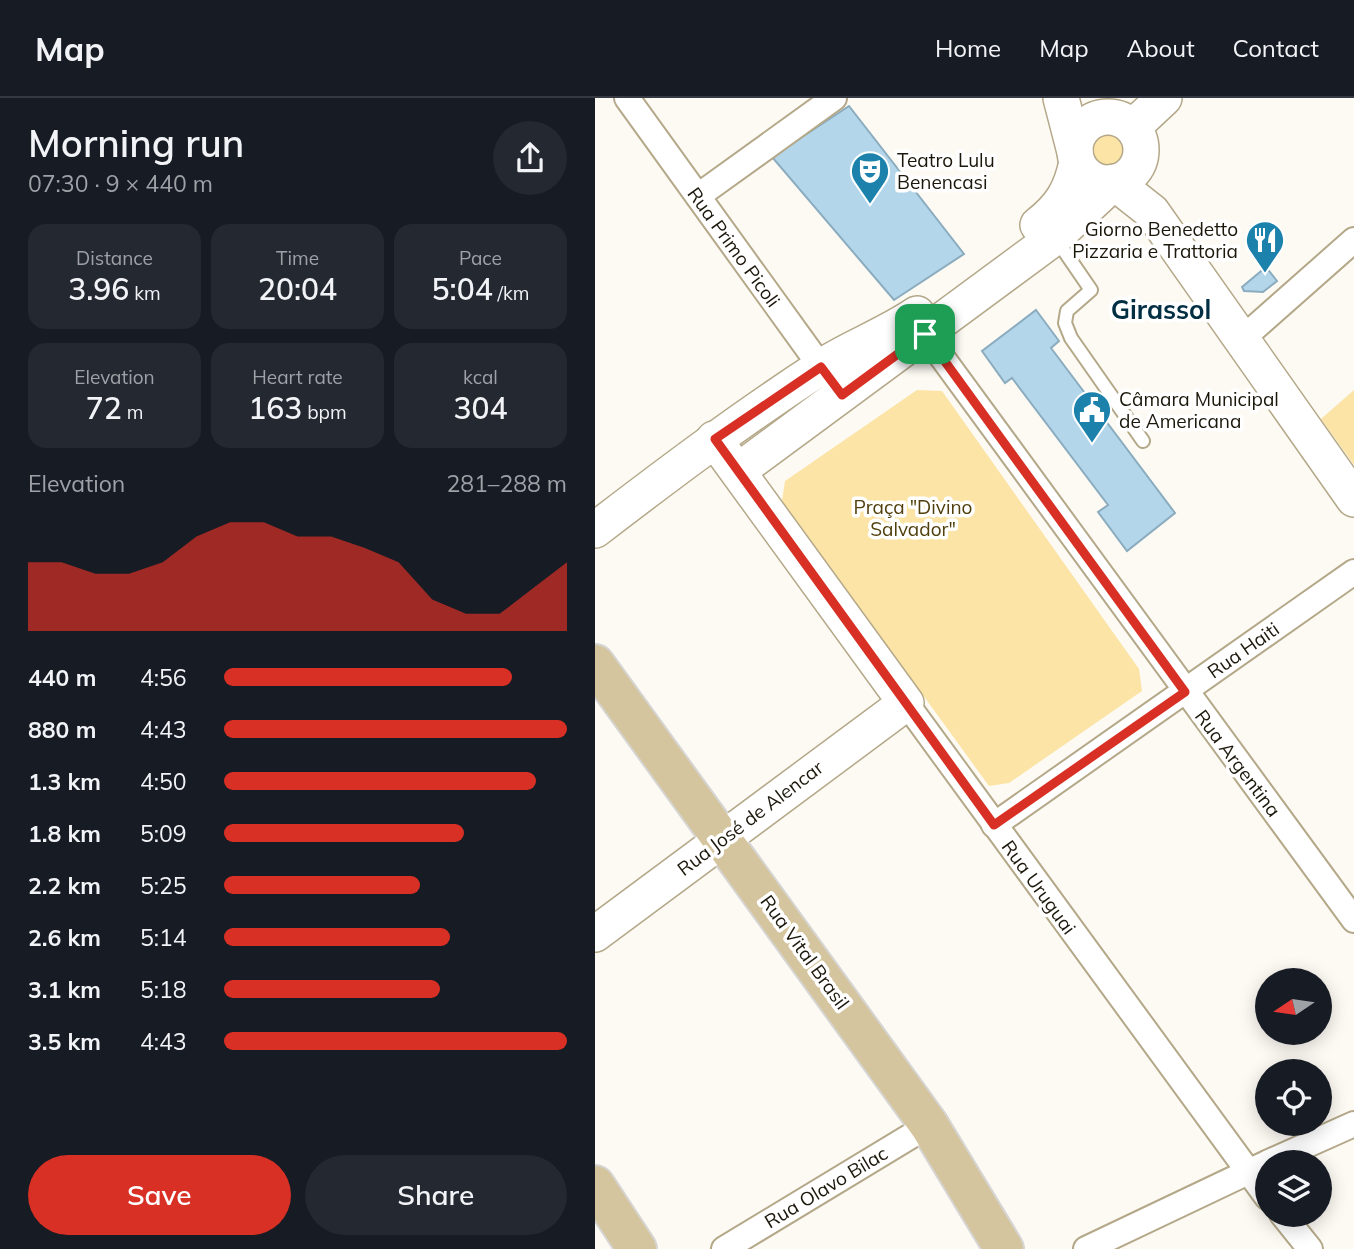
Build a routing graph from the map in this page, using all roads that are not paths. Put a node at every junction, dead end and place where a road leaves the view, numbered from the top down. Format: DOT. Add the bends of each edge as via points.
graph roads {
  1 [pos="627,98"];
  2 [pos="834,98"];
  3 [pos="1061,98"];
  4 [pos="1075,98"];
  5 [pos="1164,98"];
  6 [pos="1130,133"];
  7 [pos="1076,157"];
  8 [pos="1114,183"];
  9 [pos="698,196"];
  10 [pos="1152,212"];
  11 [pos="1055,237"];
  12 [pos="1354,240"];
  13 [pos="925,334"];
  14 [pos="1242,339"];
  15 [pos="821,367"];
  16 [pos="842,395"];
  17 [pos="715,439"];
  18 [pos="1143,441"];
  19 [pos="738,471"];
  20 [pos="1354,499"];
  21 [pos="595,530"];
  22 [pos="1354,572"];
  23 [pos="595,664"];
  24 [pos="1185,692"];
  25 [pos="906,703"];
  26 [pos="994,825"];
  27 [pos="723,838"];
  28 [pos="1354,920"];
  29 [pos="595,934"];
  30 [pos="1354,1124"];
  31 [pos="929,1125"];
  32 [pos="1296,1150"];
  33 [pos="1255,1158"];
  34 [pos="1255,1169"];
  35 [pos="595,1185"];
  36 [pos="1292,1227"];
  37 [pos="637,1249"];
  38 [pos="724,1249"];
  39 [pos="1004,1249"];
  40 [pos="1086,1249"];
  41 [pos="1310,1249"];
  1 -- 9 [label="street, Rua Primo Picoli"];
  2 -- 9 [label="street"];
  3 -- 7 [label="main road"];
  4 -- 6 [label="main road"];
  5 -- 6 [label="main road"];
  6 -- 7 [label="main road" via="1095,119 1080,132"];
  6 -- 8 [label="main road" via="1129,176"];
  6 -- 10 [label="main road"];
  7 -- 8 [label="main road" via="1089,177"];
  7 -- 15 [label="main road" via="1068,194 1058,209 905,322"];
  8 -- 10 [label="main road"];
  8 -- 11 [label="main road"];
  9 -- 15 [label="street, Rua Primo Picoli"];
  10 -- 14 [label="main road"];
  11 -- 13 [label="main road"];
  11 -- 18 [label="lane" via="1091,290 1066,311 1071,338"];
  12 -- 14 [label="street"];
  13 -- 16 [label="main road"];
  13 -- 24 [label="street, Rua Argentina"];
  14 -- 20 [label="main road"];
  15 -- 16 [label="street, Rua Primo Picoli"];
  15 -- 17 [label="main road"];
  16 -- 19 [label="main road"];
  17 -- 19 [label="main road, Rua Uruguai"];
  17 -- 21 [label="main road"];
  19 -- 25 [label="main road, Rua Uruguai"];
  22 -- 24 [label="street, Rua Haiti"];
  23 -- 27 [label="main road, Rua Vital Brasil"];
  24 -- 26 [label="street, Rua Haiti"];
  24 -- 28 [label="street, Rua Argentina"];
  25 -- 26 [label="street, Rua Uruguai"];
  25 -- 27 [label="main road, Rua José de Alencar"];
  26 -- 33 [label="street, Rua Uruguai"];
  27 -- 29 [label="main road, Rua José de Alencar"];
  27 -- 31 [label="main road, Rua Vital Brasil"];
  30 -- 32 [label="street"];
  31 -- 38 [label="street, Rua Olavo Bilac"];
  31 -- 39 [label="main road, Rua Vital Brasil"];
  34 -- 40 [label="street"];
  35 -- 37 [label="main road"];
  36 -- 41 [label="street"];
}
